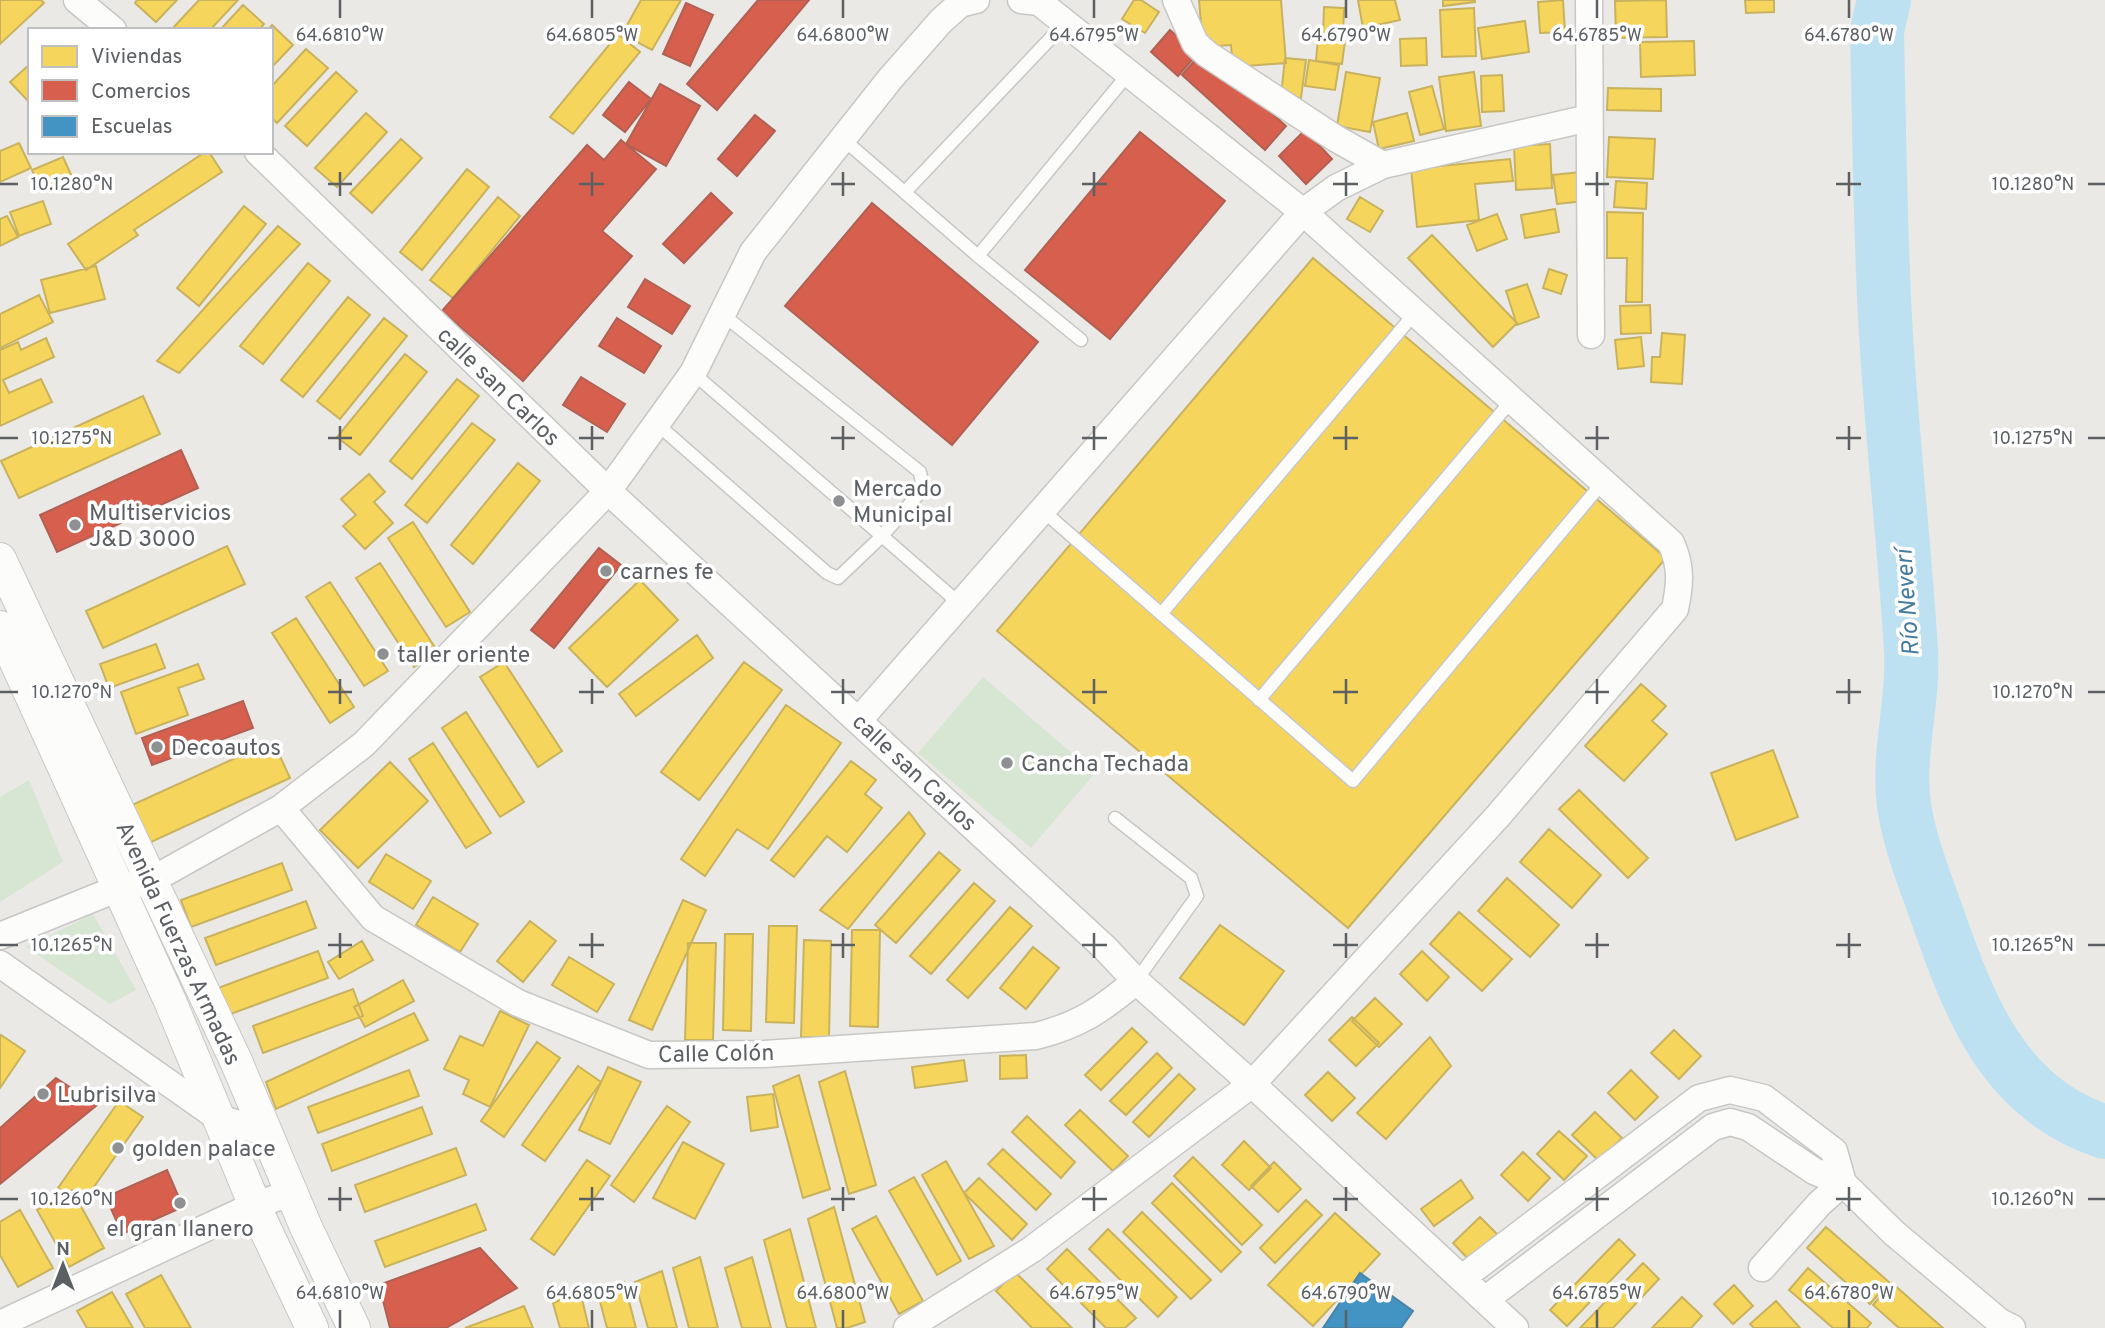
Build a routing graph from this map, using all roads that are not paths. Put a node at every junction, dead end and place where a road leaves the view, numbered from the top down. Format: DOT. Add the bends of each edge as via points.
graph roads {
  1 [pos="77,0"];
  2 [pos="976,0"];
  3 [pos="1021,0"];
  4 [pos="1176,0"];
  5 [pos="1589,0"];
  6 [pos="1065,23"];
  7 [pos="111,28"];
  8 [pos="1129,73"];
  9 [pos="1589,118"];
  10 [pos="844,139"];
  11 [pos="260,154"];
  12 [pos="1383,165"];
  13 [pos="905,192"];
  14 [pos="1303,212"];
  15 [pos="978,256"];
  16 [pos="1415,313"];
  17 [pos="722,314"];
  18 [pos="1591,335"];
  19 [pos="1081,341"];
  20 [pos="693,373"];
  21 [pos="1512,400"];
  22 [pos="657,424"];
  23 [pos="1603,482"];
  24 [pos="608,491"];
  25 [pos="1042,510"];
  26 [pos="882,536"];
  27 [pos="0,559"];
  28 [pos="960,604"];
  29 [pos="1161,614"];
  30 [pos="0,627"];
  31 [pos="1259,700"];
  32 [pos="859,720"];
  33 [pos="281,808"];
  34 [pos="1115,818"];
  35 [pos="150,881"];
  36 [pos="119,888"];
  37 [pos="0,936"];
  38 [pos="0,964"];
  39 [pos="1136,981"];
  40 [pos="1252,1084"];
  41 [pos="217,1117"];
  42 [pos="266,1133"];
  43 [pos="1843,1183"];
  44 [pos="291,1193"];
  45 [pos="255,1205"];
  46 [pos="1762,1268"];
  47 [pos="1462,1278"];
  48 [pos="1486,1300"];
  49 [pos="0,1324"];
  50 [pos="2002,1326"];
  51 [pos="312,1328"];
  52 [pos="354,1328"];
  53 [pos="907,1328"];
  54 [pos="1516,1328"];
  1 -- 7 [label="street"];
  2 -- 10 [label="street" via="960,4 941,21"];
  3 -- 6 [label="street" via="1039,2"];
  4 -- 12 [label="street" via="1195,43 1208,54"];
  5 -- 9 [label="street"];
  6 -- 8 [label="street"];
  6 -- 13 [label="lane"];
  8 -- 14 [label="street"];
  8 -- 15 [label="lane"];
  9 -- 12 [label="street"];
  9 -- 18 [label="street"];
  10 -- 13 [label="lane"];
  10 -- 17 [label="street" via="753,252"];
  11 -- 24 [label="street, calle san Carlos"];
  12 -- 14 [label="street" via="1336,188"];
  13 -- 15 [label="lane"];
  14 -- 16 [label="street"];
  14 -- 25 [label="street"];
  15 -- 19 [label="lane"];
  16 -- 21 [label="street"];
  16 -- 29 [label="lane"];
  17 -- 20 [label="street"];
  17 -- 26 [label="lane" via="920,472 923,489"];
  20 -- 22 [label="street"];
  20 -- 26 [label="lane"];
  21 -- 23 [label="street"];
  21 -- 31 [label="lane"];
  22 -- 24 [label="street"];
  22 -- 26 [label="lane" via="833,577 838,578"];
  23 -- 31 [label="lane" via="1353,781"];
  23 -- 40 [label="street" via="1671,543 1681,582 1675,609 1498,816"];
  24 -- 32 [label="street, calle san Carlos"];
  24 -- 33 [label="street" via="364,744"];
  25 -- 28 [label="street"];
  25 -- 29 [label="lane"];
  26 -- 28 [label="lane"];
  27 -- 35 [label="street, Avenida Fuerzas Armadas"];
  28 -- 32 [label="street"];
  29 -- 31 [label="lane"];
  30 -- 36 [label="street, Avenida Fuerzas Armadas"];
  32 -- 39 [label="street, calle san Carlos"];
  33 -- 35 [label="street"];
  33 -- 39 [label="street, Calle Colón" via="373,918 518,1003 649,1055 764,1054 1035,1036 1094,1015"];
  34 -- 39 [label="lane" via="1191,878 1197,896"];
  35 -- 36 [label="street"];
  35 -- 42 [label="street, Avenida Fuerzas Armadas"];
  36 -- 37 [label="street"];
  36 -- 41 [label="street, Avenida Fuerzas Armadas"];
  38 -- 41 [label="street"];
  39 -- 40 [label="street, calle san Carlos"];
  40 -- 47 [label="street, calle san Carlos"];
  40 -- 53 [label="street" via="1031,1250"];
  41 -- 42 [label="street"];
  41 -- 45 [label="street, Avenida Fuerzas Armadas"];
  42 -- 44 [label="street, Avenida Fuerzas Armadas"];
  43 -- 46 [label="street"];
  43 -- 47 [label="street" via="1834,1151 1763,1098 1730,1090 1699,1098"];
  43 -- 48 [label="street" via="1814,1171 1748,1127 1730,1122 1713,1127"];
  43 -- 50 [label="street"];
  44 -- 45 [label="street"];
  44 -- 52 [label="street, Avenida Fuerzas Armadas"];
  45 -- 49 [label="street"];
  45 -- 51 [label="street, Avenida Fuerzas Armadas"];
  47 -- 48 [label="street, calle san Carlos"];
  48 -- 54 [label="street, calle san Carlos"];
}
